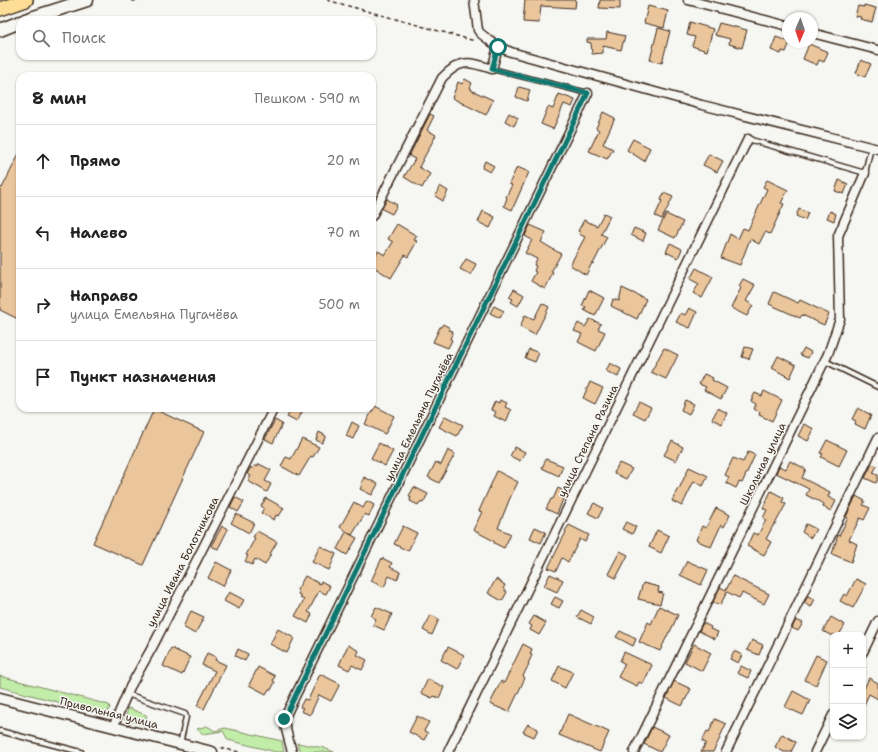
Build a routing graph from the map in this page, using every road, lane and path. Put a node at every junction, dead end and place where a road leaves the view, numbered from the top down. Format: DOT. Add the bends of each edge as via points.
graph roads {
  1 [pos="26,0"];
  2 [pos="88,0"];
  3 [pos="140,0"];
  4 [pos="327,0"];
  5 [pos="474,0"];
  6 [pos="688,0"];
  7 [pos="132,1"];
  8 [pos="0,9"];
  9 [pos="38,16"];
  10 [pos="16,24"];
  11 [pos="782,24"];
  12 [pos="0,30"];
  13 [pos="818,35"];
  14 [pos="476,41"];
  15 [pos="498,47"];
  16 [pos="878,50"];
  17 [pos="492,69"];
  18 [pos="588,93"];
  19 [pos="748,139"];
  20 [pos="874,148"];
  21 [pos="865,173"];
  22 [pos="376,208"];
  23 [pos="825,361"];
  24 [pos="878,387"];
  25 [pos="272,412"];
  26 [pos="878,438"];
  27 [pos="878,621"];
  28 [pos="866,646"];
  29 [pos="127,694"];
  30 [pos="0,698"];
  31 [pos="830,721"];
  32 [pos="113,727"];
  33 [pos="0,731"];
  34 [pos="180,744"];
  35 [pos="82,752"];
  36 [pos="212,752"];
  37 [pos="292,752"];
  38 [pos="448,752"];
  39 [pos="634,752"];
  40 [pos="726,752"];
  41 [pos="815,752"];
  1 -- 8 [label="main road"];
  2 -- 9 [label="main road"];
  3 -- 7 [label="path"];
  4 -- 14 [label="path"];
  5 -- 15 [label="street" via="478,30"];
  6 -- 11 [label="street"];
  10 -- 12 [label="main road"];
  13 -- 16 [label="street"];
  15 -- 17 [label="street"];
  15 -- 20 [label="street" via="702,105"];
  17 -- 18 [label="lane"];
  17 -- 22 [label="street" via="478,64 456,65 442,78"];
  18 -- 37 [label="street, улица Емельяна Пугачёва" via="284,719"];
  19 -- 21 [label="lane"];
  19 -- 38 [label="street, улица Степана Разина"];
  20 -- 21 [label="lane"];
  21 -- 23 [label="street, Школьная улица" via="838,236 840,319"];
  23 -- 24 [label="lane"];
  23 -- 39 [label="street, Школьная улица"];
  25 -- 29 [label="street, улица Ивана Болотникова"];
  26 -- 40 [label="street"];
  27 -- 28 [label="street"];
  29 -- 32 [label="street, улица Ивана Болотникова"];
  29 -- 34 [label="lane" via="185,714"];
  30 -- 32 [label="street, Привольная улица"];
  31 -- 41 [label="street"];
  32 -- 34 [label="street, Привольная улица"];
  33 -- 35 [label="lane"];
  34 -- 36 [label="street, Привольная улица"];
}
